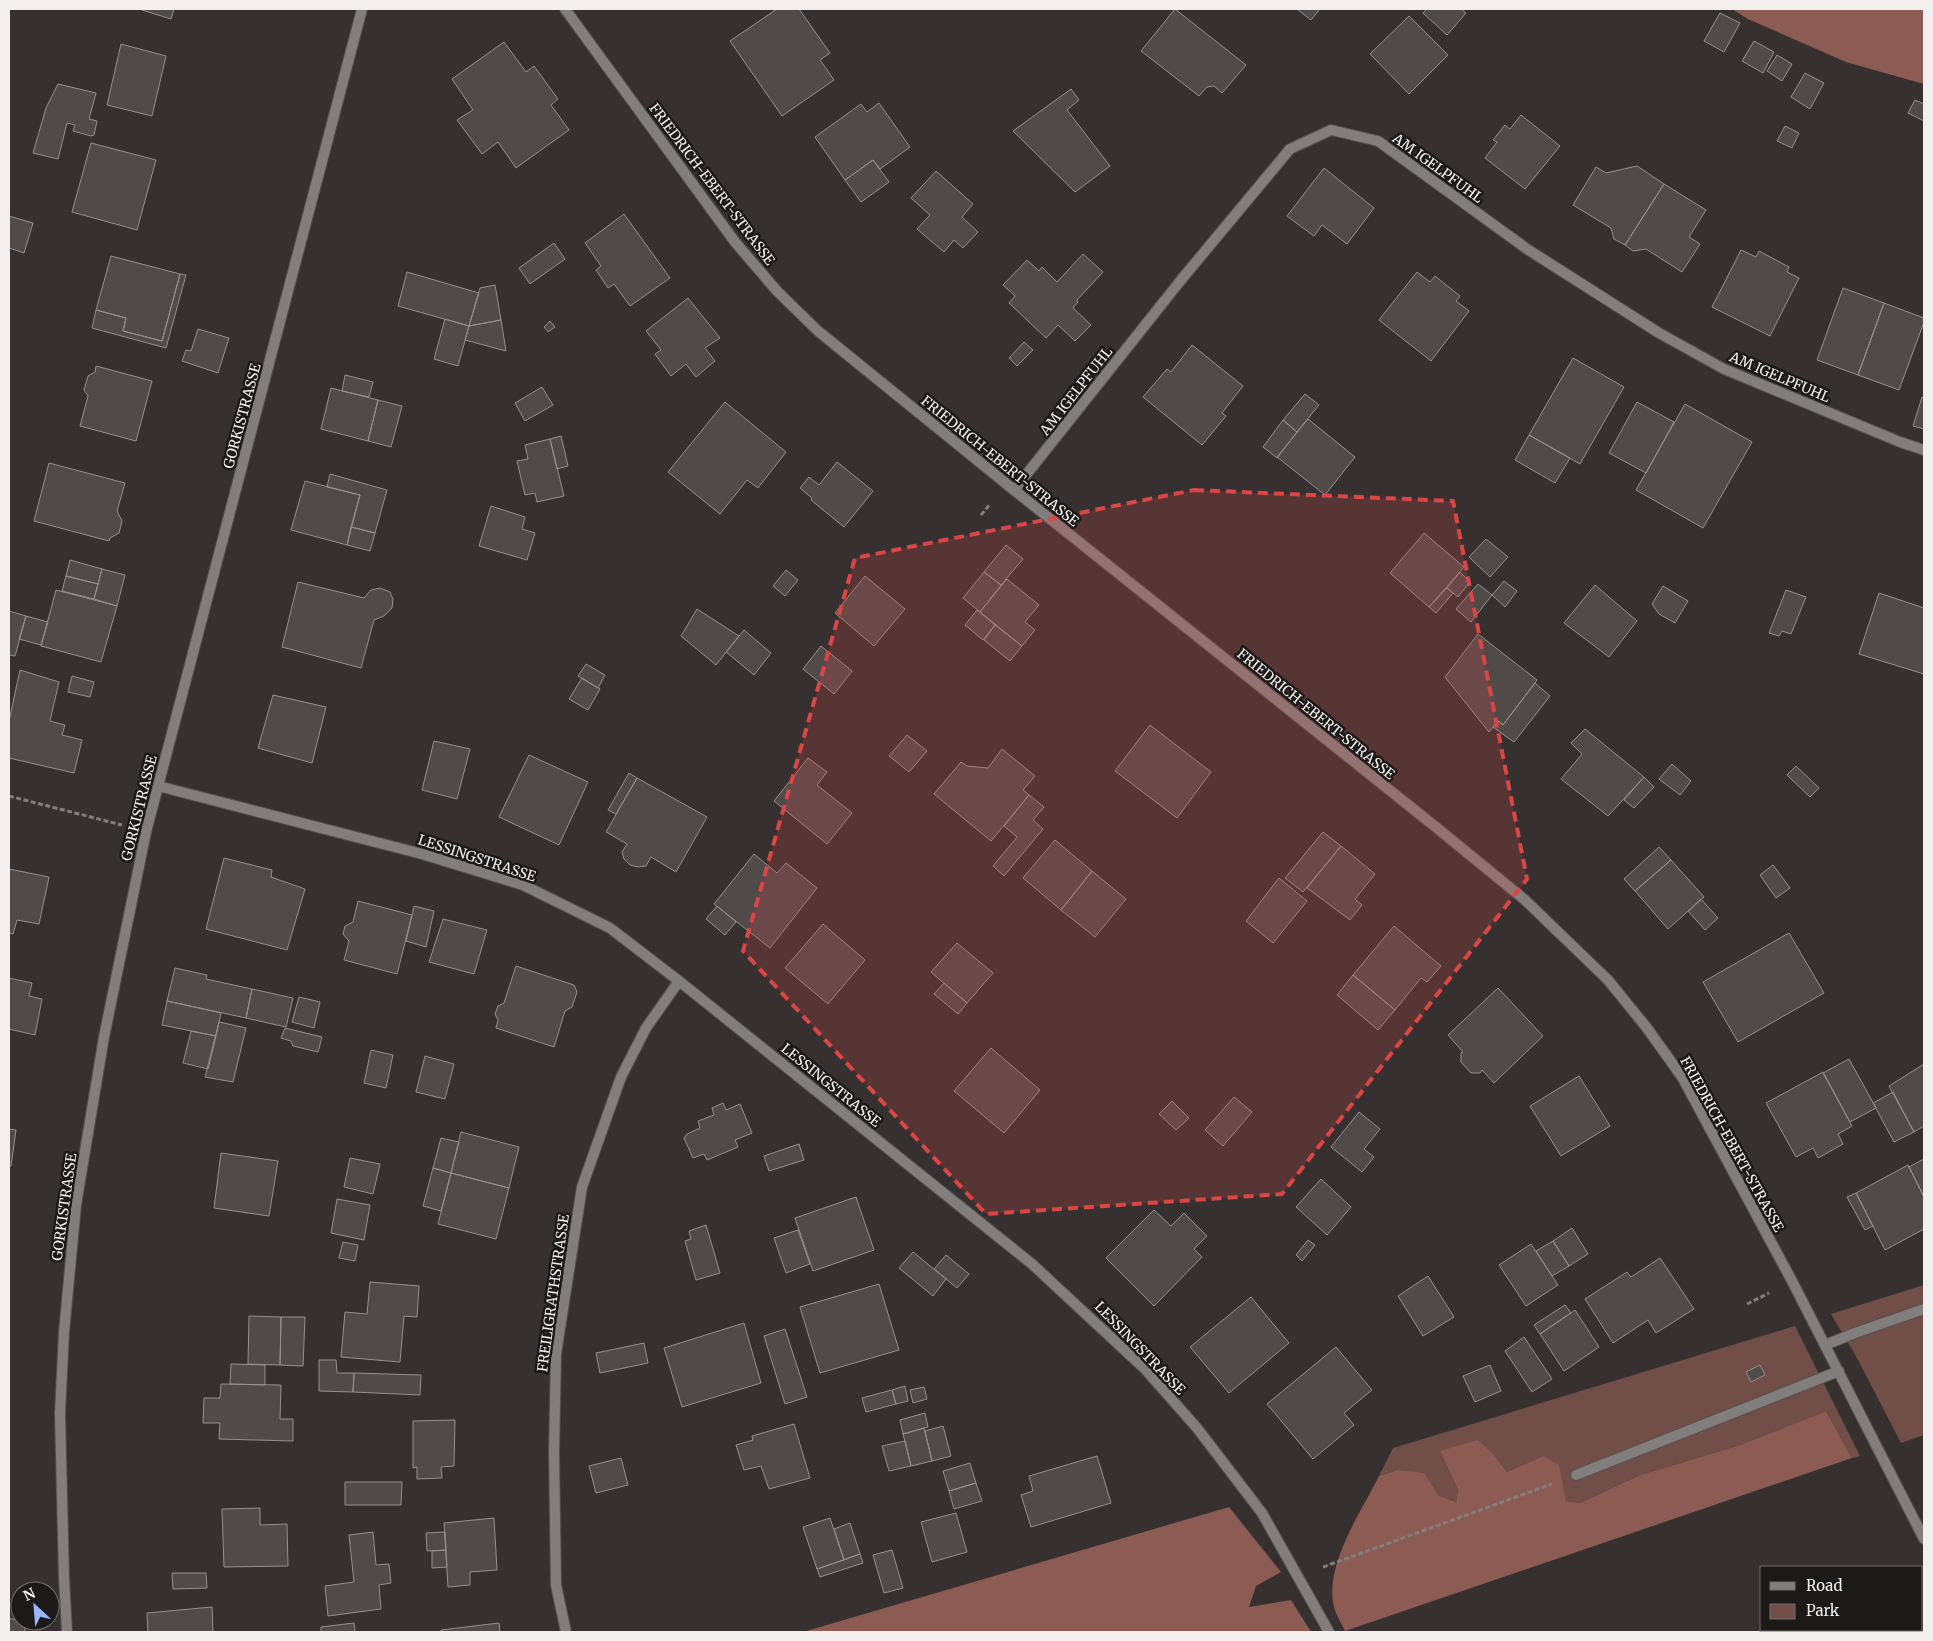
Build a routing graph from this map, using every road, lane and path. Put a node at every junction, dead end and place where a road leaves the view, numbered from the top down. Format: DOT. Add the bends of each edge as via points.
graph roads {
  1 [pos="362,9"];
  2 [pos="565,9"];
  3 [pos="1924,450"];
  4 [pos="1014,490"];
  5 [pos="158,786"];
  6 [pos="9,796"];
  7 [pos="146,832"];
  8 [pos="680,981"];
  9 [pos="1924,1309"];
  10 [pos="1825,1345"];
  11 [pos="1839,1371"];
  12 [pos="1576,1475"];
  13 [pos="1924,1539"];
  14 [pos="1298,1576"];
  15 [pos="67,1632"];
  16 [pos="566,1632"];
  17 [pos="1329,1632"];
  1 -- 5 [label="street, GORKISTRASSE"];
  2 -- 4 [label="street, FRIEDRICH-EBERT-STRASSE" via="735,242 777,291 818,331"];
  3 -- 4 [label="street, AM IGELPFUHL" via="1716,364 1659,333 1527,249 1378,141 1331,130 1290,149"];
  4 -- 10 [label="street, FRIEDRICH-EBERT-STRASSE" via="1525,900 1608,980 1682,1077"];
  5 -- 7 [label="street, GORKISTRASSE"];
  5 -- 8 [label="street, LESSINGSTRASSE" via="422,854 523,885 610,928"];
  6 -- 7 [label="path"];
  7 -- 15 [label="street, GORKISTRASSE" via="104,1037 72,1241 60,1413"];
  8 -- 14 [label="street, LESSINGSTRASSE" via="1032,1264 1119,1344 1197,1428 1262,1513"];
  8 -- 16 [label="street, FREILIGRATHSTRASSE" via="646,1028 622,1077 582,1187 556,1354 556,1586"];
  9 -- 10 [label="street"];
  10 -- 11 [label="street, FRIEDRICH-EBERT-STRASSE"];
  11 -- 12 [label="street"];
  11 -- 13 [label="street, FRIEDRICH-EBERT-STRASSE"];
  12 -- 14 [label="path"];
  14 -- 17 [label="street, LESSINGSTRASSE"];
}
